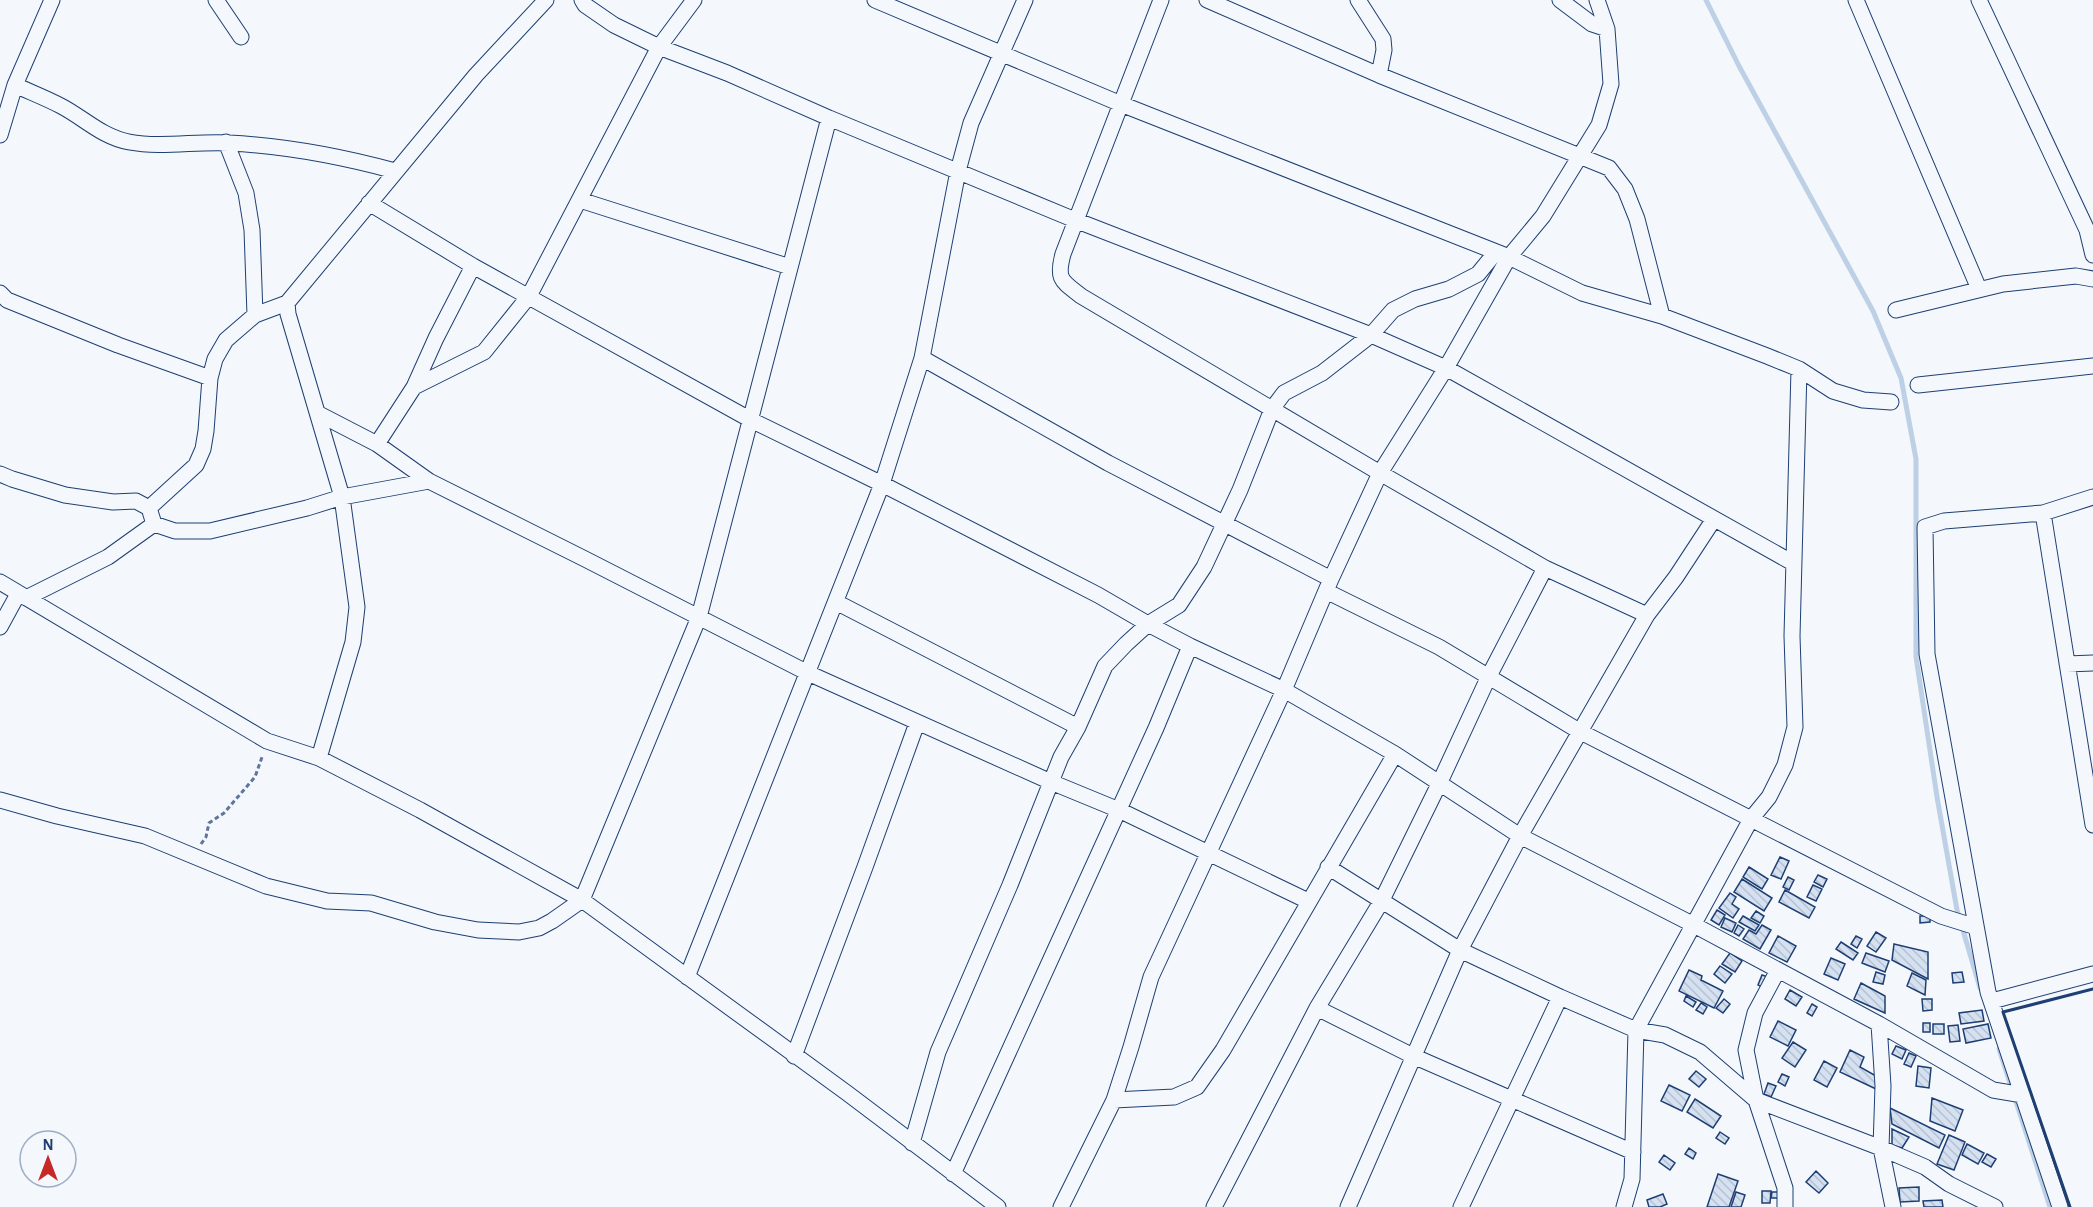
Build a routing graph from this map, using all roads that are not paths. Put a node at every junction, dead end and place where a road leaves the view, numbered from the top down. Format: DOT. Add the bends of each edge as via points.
graph roads {
  1 [pos="52,0"];
  2 [pos="216,0"];
  3 [pos="546,0"];
  4 [pos="582,0"];
  5 [pos="694,0"];
  6 [pos="875,0"];
  7 [pos="1025,0"];
  8 [pos="1161,0"];
  9 [pos="1208,0"];
  10 [pos="1358,0"];
  11 [pos="1560,0"];
  12 [pos="1597,0"];
  13 [pos="1856,0"];
  14 [pos="1979,0"];
  15 [pos="907,6"];
  16 [pos="1607,29"];
  17 [pos="241,37"];
  18 [pos="659,47"];
  19 [pos="1003,53"];
  20 [pos="1379,75"];
  21 [pos="15,85"];
  22 [pos="1121,104"];
  23 [pos="829,118"];
  24 [pos="0,135"];
  25 [pos="226,142"];
  26 [pos="1579,155"];
  27 [pos="395,171"];
  28 [pos="958,171"];
  29 [pos="580,200"];
  30 [pos="369,203"];
  31 [pos="1075,220"];
  32 [pos="1503,255"];
  33 [pos="2093,255"];
  34 [pos="472,266"];
  35 [pos="790,267"];
  36 [pos="2093,279"];
  37 [pos="1979,289"];
  38 [pos="529,296"];
  39 [pos="2,297"];
  40 [pos="287,303"];
  41 [pos="1896,310"];
  42 [pos="255,315"];
  43 [pos="1662,316"];
  44 [pos="1371,335"];
  45 [pos="922,358"];
  46 [pos="2093,366"];
  47 [pos="1446,368"];
  48 [pos="1799,369"];
  49 [pos="210,378"];
  50 [pos="1918,386"];
  51 [pos="414,387"];
  52 [pos="1891,402"];
  53 [pos="1272,409"];
  54 [pos="319,414"];
  55 [pos="751,420"];
  56 [pos="377,444"];
  57 [pos="1380,473"];
  58 [pos="0,474"];
  59 [pos="429,482"];
  60 [pos="882,484"];
  61 [pos="342,497"];
  62 [pos="2093,497"];
  63 [pos="149,508"];
  64 [pos="2043,513"];
  65 [pos="1714,519"];
  66 [pos="1225,523"];
  67 [pos="154,524"];
  68 [pos="1793,563"];
  69 [pos="1545,568"];
  70 [pos="0,582"];
  71 [pos="1329,585"];
  72 [pos="22,596"];
  73 [pos="836,602"];
  74 [pos="1647,615"];
  75 [pos="699,617"];
  76 [pos="1148,624"];
  77 [pos="0,627"];
  78 [pos="1190,646"];
  79 [pos="2093,663"];
  80 [pos="2067,664"];
  81 [pos="808,673"];
  82 [pos="1490,676"];
  83 [pos="1284,690"];
  84 [pos="917,723"];
  85 [pos="1078,726"];
  86 [pos="1579,731"];
  87 [pos="1395,754"];
  88 [pos="319,758"];
  89 [pos="1050,783"];
  90 [pos="1440,784"];
  91 [pos="0,800"];
  92 [pos="1119,810"];
  93 [pos="1751,819"];
  94 [pos="2093,825"];
  95 [pos="1520,836"];
  96 [pos="1209,854"];
  97 [pos="1328,867"];
  98 [pos="582,900"];
  99 [pos="1308,901"];
  100 [pos="1381,902"];
  101 [pos="1694,925"];
  102 [pos="1976,927"];
  103 [pos="1460,950"];
  104 [pos="1778,970"];
  105 [pos="2093,974"];
  106 [pos="687,977"];
  107 [pos="1560,997"];
  108 [pos="1992,1001"];
  109 [pos="1317,1008"];
  110 [pos="1879,1024"];
  111 [pos="1636,1030"];
  112 [pos="794,1056"];
  113 [pos="1413,1056"];
  114 [pos="2023,1095"];
  115 [pos="1114,1100"];
  116 [pos="1511,1100"];
  117 [pos="1756,1100"];
  118 [pos="912,1143"];
  119 [pos="1881,1148"];
  120 [pos="1633,1152"];
  121 [pos="953,1174"];
  122 [pos="998,1207"];
  123 [pos="1061,1207"];
  124 [pos="1214,1207"];
  125 [pos="1348,1207"];
  126 [pos="1461,1207"];
  127 [pos="1624,1207"];
  128 [pos="1785,1207"];
  129 [pos="1893,1207"];
  130 [pos="1995,1207"];
  131 [pos="2060,1207"];
  1 -- 21 [label="street"];
  2 -- 17 [label="street"];
  3 -- 27 [label="street"];
  4 -- 18 [label="street" via="614,25"];
  5 -- 18 [label="street"];
  6 -- 15 [label="street"];
  7 -- 19 [label="street"];
  8 -- 22 [label="street"];
  9 -- 20 [label="street"];
  10 -- 20 [label="street" via="1383,39"];
  11 -- 16 [label="street" via="1592,24"];
  12 -- 16 [label="street"];
  13 -- 37 [label="street"];
  14 -- 33 [label="street" via="2087,230"];
  15 -- 19 [label="street"];
  16 -- 26 [label="street" via="1611,84 1599,125"];
  18 -- 23 [label="street" via="727,72"];
  18 -- 29 [label="street"];
  19 -- 22 [label="street"];
  19 -- 28 [label="street" via="971,123"];
  20 -- 26 [label="street"];
  21 -- 24 [label="street"];
  21 -- 25 [label="street" via="62,106 105,134 128,142"];
  22 -- 31 [label="street"];
  22 -- 32 [label="street"];
  23 -- 28 [label="street"];
  23 -- 35 [label="street"];
  25 -- 27 [label="street" via="283,147"];
  25 -- 42 [label="street" via="246,193 252,230"];
  26 -- 32 [label="street" via="1543,216"];
  26 -- 43 [label="street" via="1609,168 1625,189 1637,219"];
  27 -- 30 [label="street"];
  28 -- 31 [label="street"];
  28 -- 45 [label="street"];
  29 -- 35 [label="street"];
  29 -- 38 [label="street"];
  30 -- 34 [label="street"];
  30 -- 40 [label="street"];
  31 -- 44 [label="street"];
  31 -- 53 [label="street" via="1059,270 1064,283"];
  32 -- 43 [label="street" via="1582,293"];
  32 -- 44 [label="street" via="1449,290 1393,310"];
  32 -- 47 [label="street"];
  34 -- 38 [label="street"];
  34 -- 51 [label="street"];
  35 -- 55 [label="street"];
  36 -- 37 [label="street" via="2076,276"];
  37 -- 41 [label="street"];
  38 -- 51 [label="street" via="484,352"];
  38 -- 55 [label="street"];
  39 -- 49 [label="street"];
  40 -- 42 [label="street"];
  40 -- 54 [label="street"];
  42 -- 49 [label="street" via="226,340"];
  43 -- 48 [label="street"];
  44 -- 47 [label="street"];
  44 -- 53 [label="street" via="1322,373 1284,393"];
  45 -- 60 [label="street"];
  45 -- 66 [label="street" via="1108,464"];
  46 -- 50 [label="street"];
  47 -- 57 [label="street"];
  47 -- 65 [label="street"];
  48 -- 52 [label="street" via="1833,391 1863,400"];
  48 -- 68 [label="street"];
  49 -- 63 [label="street" via="203,449 196,465"];
  51 -- 56 [label="street"];
  53 -- 57 [label="street"];
  53 -- 66 [label="street"];
  54 -- 56 [label="street"];
  54 -- 61 [label="street"];
  55 -- 60 [label="street"];
  55 -- 75 [label="street"];
  56 -- 59 [label="street"];
  57 -- 69 [label="street"];
  57 -- 71 [label="street"];
  58 -- 63 [label="street" via="65,495 136,501"];
  59 -- 61 [label="street"];
  59 -- 75 [label="street"];
  60 -- 73 [label="street"];
  60 -- 76 [label="street"];
  61 -- 67 [label="street" via="210,531 175,531"];
  61 -- 88 [label="street" via="357,607 353,642"];
  62 -- 64 [label="street"];
  63 -- 67 [label="street"];
  64 -- 80 [label="street"];
  64 -- 102 [label="street" via="1944,521 1925,527 1927,654"];
  65 -- 68 [label="street"];
  65 -- 74 [label="street"];
  66 -- 71 [label="street"];
  66 -- 76 [label="street" via="1204,567 1179,605"];
  67 -- 72 [label="street" via="108,556"];
  68 -- 93 [label="street" via="1795,727 1785,765 1769,797"];
  69 -- 74 [label="street"];
  69 -- 82 [label="street"];
  70 -- 72 [label="street"];
  71 -- 82 [label="street"];
  71 -- 83 [label="street"];
  72 -- 77 [label="street"];
  72 -- 88 [label="street" via="267,741"];
  73 -- 81 [label="street"];
  73 -- 85 [label="street"];
  74 -- 86 [label="street"];
  75 -- 81 [label="street"];
  75 -- 98 [label="street"];
  76 -- 78 [label="street"];
  76 -- 85 [label="street" via="1105,666"];
  78 -- 83 [label="street"];
  78 -- 92 [label="street"];
  79 -- 80 [label="street"];
  80 -- 94 [label="street"];
  81 -- 84 [label="street"];
  81 -- 106 [label="street"];
  82 -- 86 [label="street"];
  82 -- 90 [label="street"];
  83 -- 87 [label="street"];
  83 -- 96 [label="street"];
  84 -- 89 [label="street"];
  84 -- 112 [label="street"];
  85 -- 89 [label="street"];
  86 -- 93 [label="street"];
  86 -- 95 [label="street"];
  87 -- 90 [label="street"];
  87 -- 97 [label="street"];
  88 -- 98 [label="street"];
  89 -- 92 [label="street"];
  89 -- 118 [label="street" via="938,1052"];
  90 -- 95 [label="street"];
  90 -- 100 [label="street"];
  91 -- 98 [label="street" via="145,836 266,886 327,901 371,903 478,930 519,932 539,928"];
  92 -- 96 [label="street"];
  92 -- 121 [label="street"];
  93 -- 101 [label="street"];
  93 -- 102 [label="street" via="1941,916"];
  95 -- 101 [label="street"];
  95 -- 103 [label="street"];
  96 -- 99 [label="street"];
  96 -- 115 [label="street" via="1151,976"];
  97 -- 99 [label="street"];
  97 -- 100 [label="street"];
  98 -- 106 [label="street"];
  99 -- 115 [label="street" via="1223,1050 1197,1087 1174,1097"];
  100 -- 103 [label="street"];
  100 -- 109 [label="street"];
  101 -- 104 [label="street"];
  101 -- 111 [label="street"];
  102 -- 108 [label="street"];
  103 -- 107 [label="street"];
  103 -- 113 [label="street"];
  104 -- 110 [label="street"];
  104 -- 117 [label="street" via="1755,1013 1746,1050"];
  105 -- 108 [label="street"];
  106 -- 112 [label="street"];
  107 -- 111 [label="street"];
  107 -- 116 [label="street"];
  108 -- 114 [label="street"];
  109 -- 113 [label="street"];
  109 -- 124 [label="street"];
  110 -- 114 [label="street" via="1993,1090"];
  110 -- 119 [label="street"];
  111 -- 117 [label="street" via="1665,1035 1700,1053"];
  111 -- 120 [label="street"];
  112 -- 118 [label="street"];
  113 -- 116 [label="street"];
  113 -- 125 [label="street"];
  114 -- 131 [label="street"];
  115 -- 123 [label="street"];
  116 -- 120 [label="street"];
  116 -- 126 [label="street"];
  117 -- 119 [label="street"];
  117 -- 128 [label="street" via="1785,1188"];
  118 -- 121 [label="street"];
  119 -- 129 [label="street"];
  119 -- 130 [label="street"];
  120 -- 127 [label="street" via="1632,1179"];
  121 -- 122 [label="street"];
}
